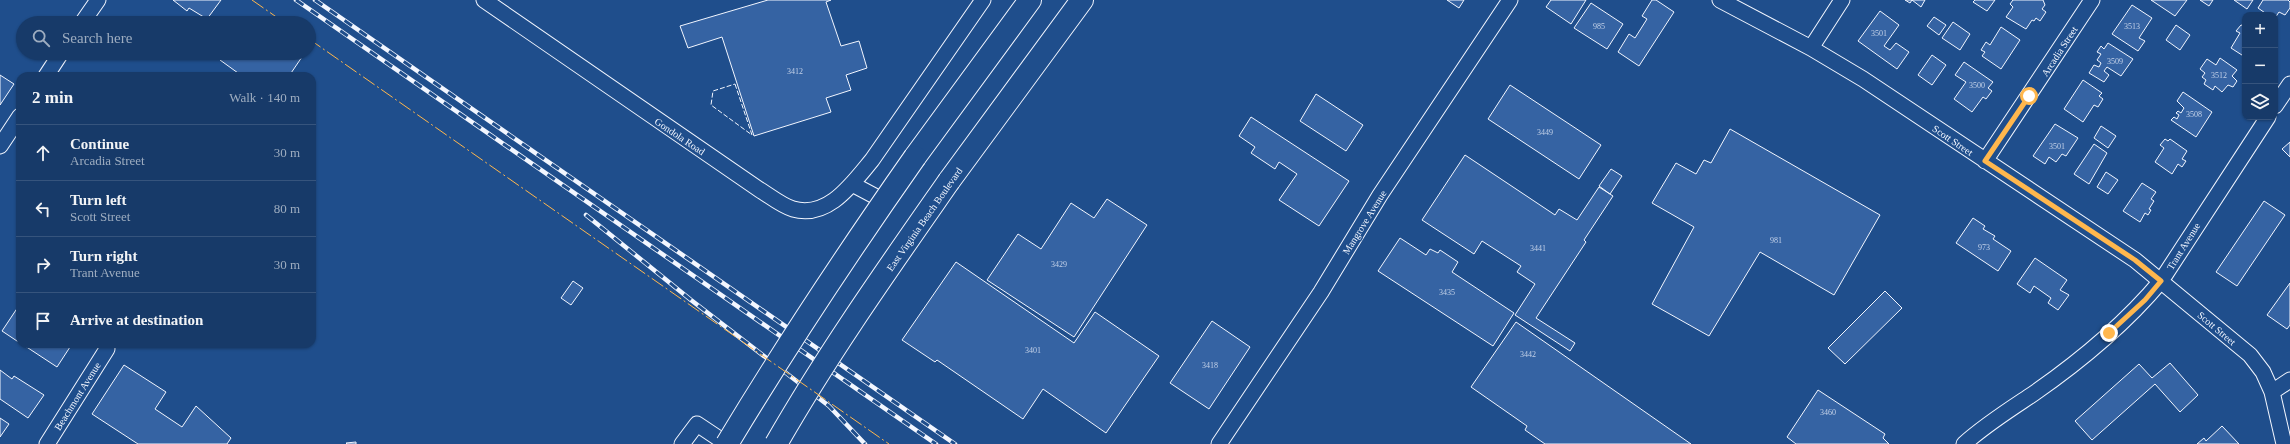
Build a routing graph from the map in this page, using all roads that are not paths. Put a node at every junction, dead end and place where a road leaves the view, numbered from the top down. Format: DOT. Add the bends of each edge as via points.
graph roads {
  1 [pos="98,0"];
  2 [pos="484,0"];
  3 [pos="983,0"];
  4 [pos="1030,0"];
  5 [pos="1082,0"];
  6 [pos="1510,0"];
  7 [pos="1720,0"];
  8 [pos="1842,0"];
  9 [pos="2092,0"];
  10 [pos="87,16"];
  11 [pos="1811,48"];
  12 [pos="57,60"];
  13 [pos="49,72"];
  14 [pos="2290,84"];
  15 [pos="2278,102"];
  16 [pos="2266,120"];
  17 [pos="16,122"];
  18 [pos="0,146"];
  19 [pos="1985,161"];
  20 [pos="852,184"];
  21 [pos="884,201"];
  22 [pos="2161,281"];
  23 [pos="107,349"];
  24 [pos="2290,380"];
  25 [pos="2272,392"];
  26 [pos="47,444"];
  27 [pos="682,444"];
  28 [pos="727,444"];
  29 [pos="776,444"];
  30 [pos="1219,444"];
  31 [pos="1964,444"];
  32 [pos="2284,444"];
  1 -- 10 [label="street"];
  2 -- 20 [label="street, Gondola Road" via="791,209 819,209 833,202"];
  3 -- 20 [label="street" via="872,160"];
  4 -- 28 [label="main road, bridge" via="846,255"];
  5 -- 29 [label="main road, East Virginia Beach Boulevard, bridge" via="949,181 857,314"];
  6 -- 30 [label="street, Mangrove Avenue"];
  7 -- 11 [label="street, Scott Street"];
  8 -- 11 [label="street"];
  9 -- 19 [label="street, Arcadia Street"];
  11 -- 19 [label="street, Scott Street"];
  12 -- 13 [label="street"];
  14 -- 15 [label="street"];
  16 -- 22 [label="street, Trant Avenue"];
  17 -- 18 [label="street"];
  19 -- 22 [label="street, Scott Street" via="2135,260"];
  20 -- 21 [label="street"];
  22 -- 25 [label="street, Scott Street" via="2250,355 2263,372"];
  22 -- 31 [label="street, Trant Avenue" via="2145,300 2062,372 2000,414"];
  23 -- 26 [label="street, Beachmont Avenue"];
  24 -- 25 [label="street"];
  25 -- 32 [label="street, Scott Street"];
  27 -- 28 [label="street" via="697,424"];
}
